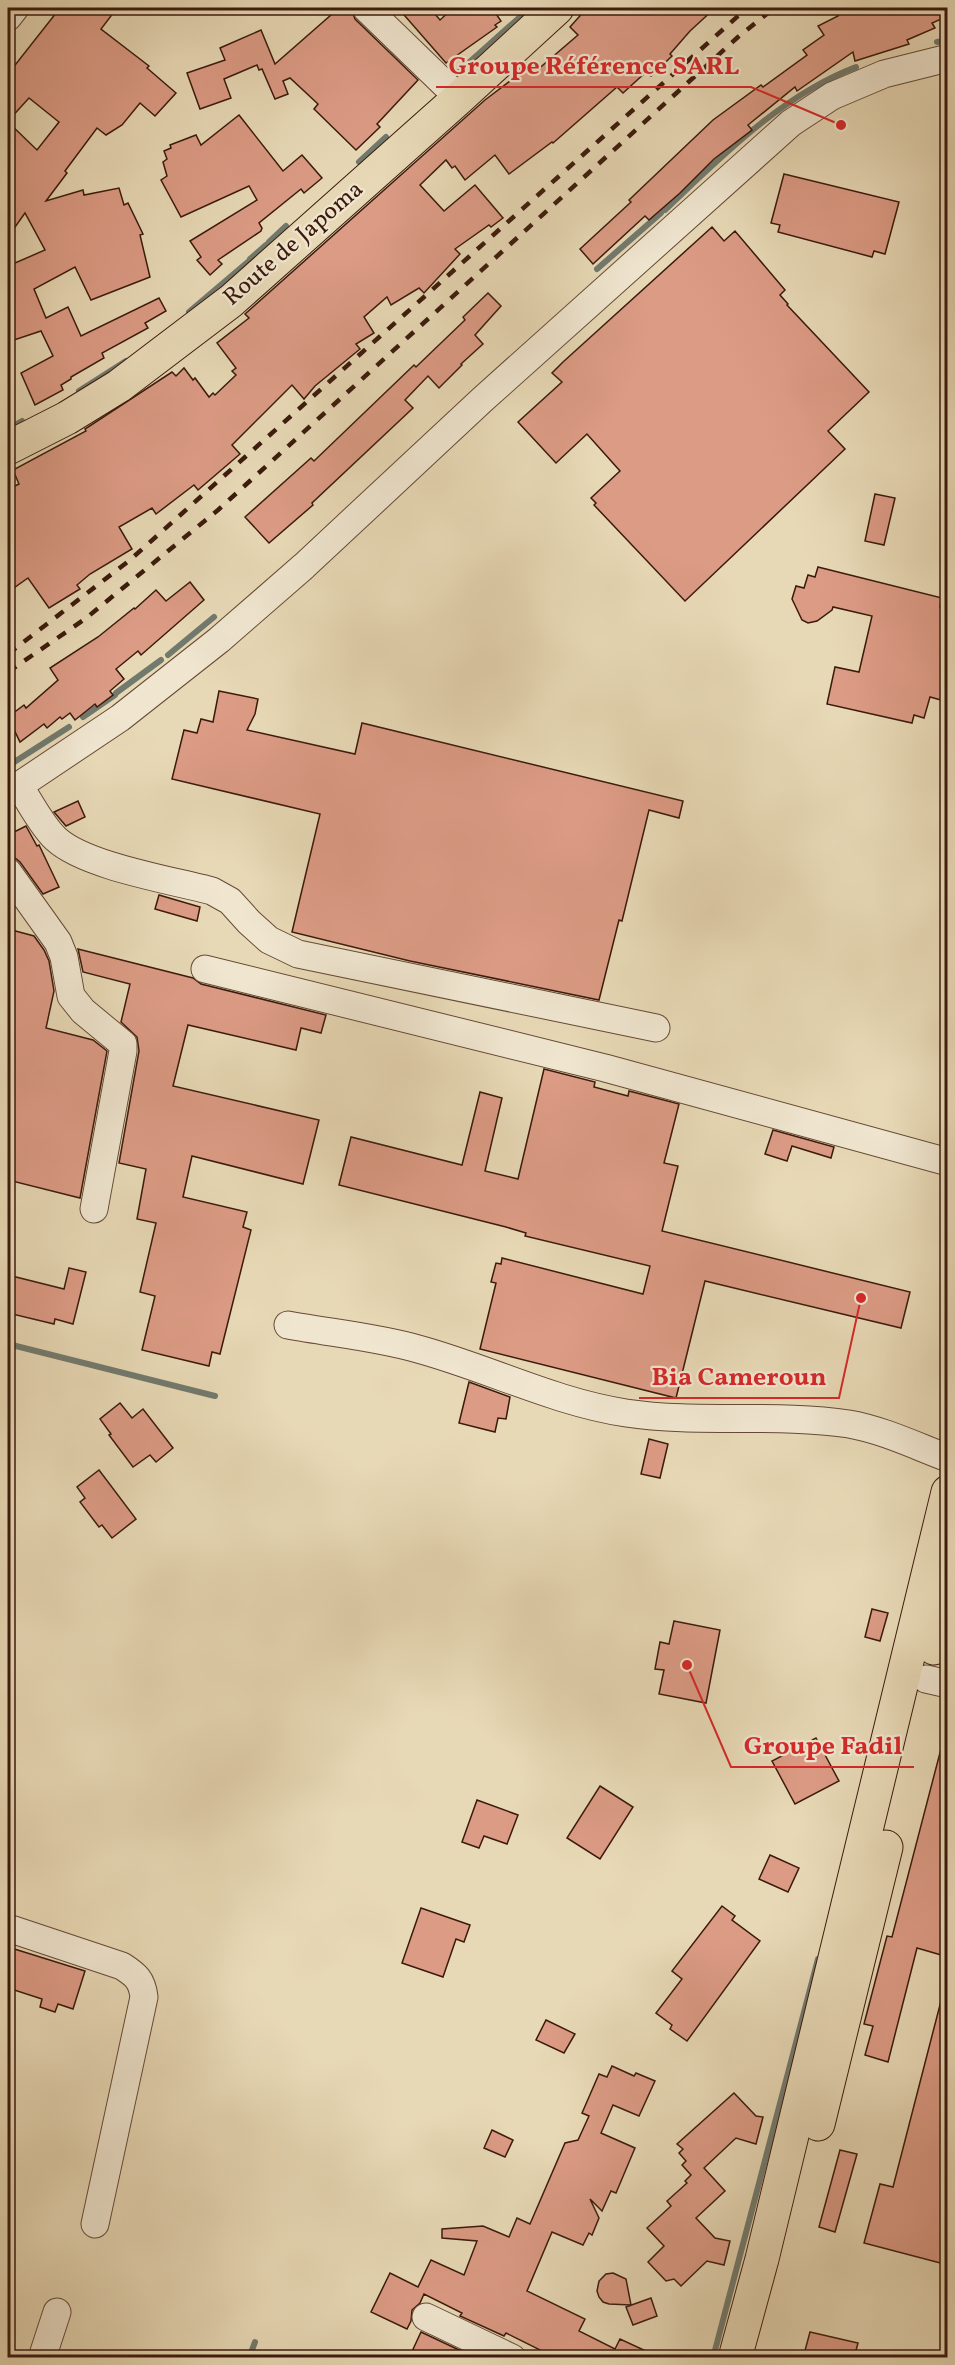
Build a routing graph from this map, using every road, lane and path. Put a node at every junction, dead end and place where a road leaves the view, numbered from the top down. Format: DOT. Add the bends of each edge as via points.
graph roads {
  1 [pos="10,8"];
  2 [pos="15,8"];
  3 [pos="366,8"];
  4 [pos="557,8"];
  5 [pos="8,17"];
  6 [pos="948,58"];
  7 [pos="459,98"];
  8 [pos="8,448"];
  9 [pos="13,789"];
  10 [pos="8,872"];
  11 [pos="205,969"];
  12 [pos="656,1028"];
  13 [pos="948,1162"];
  14 [pos="94,1209"];
  15 [pos="288,1325"];
  16 [pos="948,1458"];
  17 [pos="948,1492"];
  18 [pos="948,1593"];
  19 [pos="937,1682"];
  20 [pos="8,1928"];
  21 [pos="851,1942"];
  22 [pos="95,2224"];
  23 [pos="774,2262"];
  24 [pos="57,2312"];
  25 [pos="426,2317"];
  26 [pos="42,2358"];
  27 [pos="512,2358"];
  28 [pos="735,2358"];
  29 [pos="758,2358"];
  1 -- 5 [label="street"];
  2 -- 5 [label="street"];
  3 -- 7 [label="street"];
  4 -- 7 [label="main road, Route de Japoma"];
  6 -- 9 [label="street" via="884,74 832,96 791,123 219,640 120,718"];
  7 -- 8 [label="main road, Route de Japoma" via="231,301 119,386"];
  9 -- 12 [label="street" via="54,838 72,852 212,891 230,901 269,940 298,954"];
  10 -- 14 [label="street" via="58,942 71,996 123,1044"];
  11 -- 13 [label="street" via="605,1068"];
  15 -- 16 [label="street" via="417,1348 626,1413 850,1424"];
  17 -- 21 [label="main road"];
  18 -- 19 [label="main road"];
  19 -- 21 [label="main road"];
  20 -- 22 [label="street" via="122,1966 143,1984 144,1997"];
  21 -- 23 [label="main road"];
  23 -- 28 [label="main road"];
  23 -- 29 [label="main road"];
  24 -- 26 [label="street"];
  25 -- 27 [label="street"];
}
